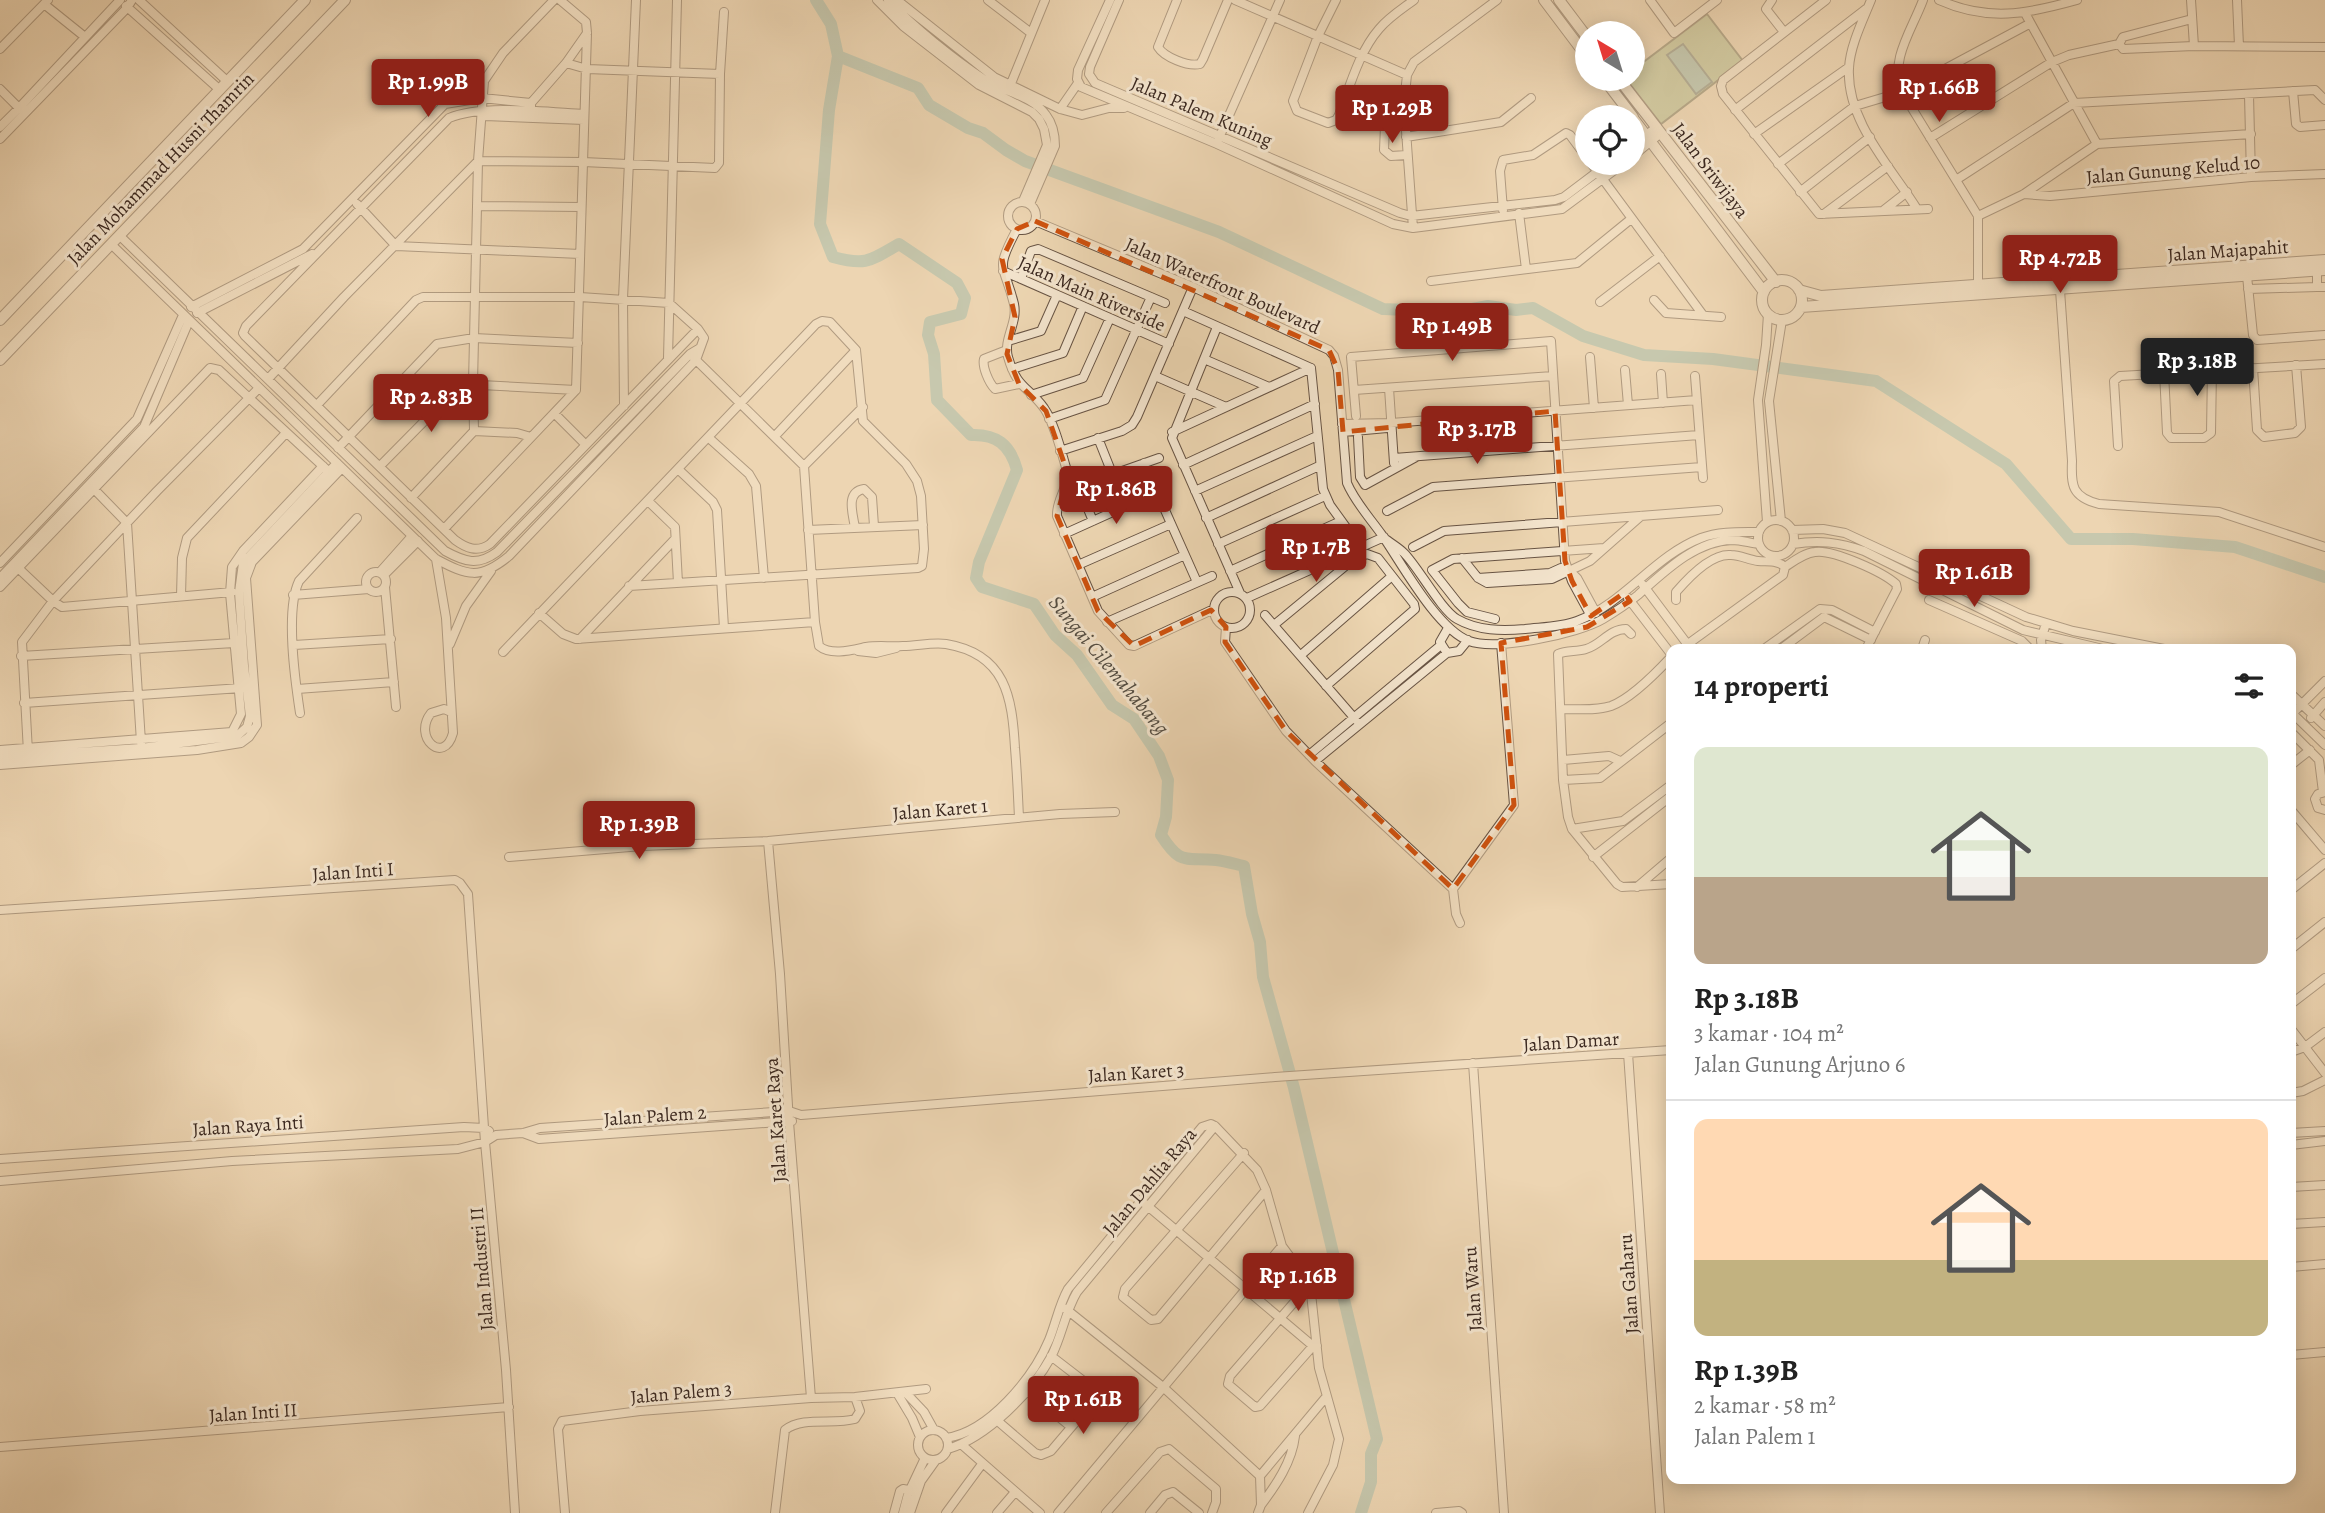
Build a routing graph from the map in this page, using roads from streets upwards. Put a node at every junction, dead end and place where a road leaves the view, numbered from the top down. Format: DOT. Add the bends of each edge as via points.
graph roads {
  1 [pos="139,0"];
  2 [pos="305,0"];
  3 [pos="345,0"];
  4 [pos="554,0"];
  5 [pos="560,0"];
  6 [pos="636,0"];
  7 [pos="677,0"];
  8 [pos="877,0"];
  9 [pos="888,0"];
  10 [pos="897,0"];
  11 [pos="988,0"];
  12 [pos="1045,0"];
  13 [pos="1110,0"];
  14 [pos="1119,0"];
  15 [pos="1177,0"];
  16 [pos="1228,0"];
  17 [pos="1235,0"];
  18 [pos="1280,0"];
  19 [pos="1336,0"];
  20 [pos="1414,0"];
  21 [pos="1497,0"];
  22 [pos="1544,0"];
  23 [pos="1559,0"];
  24 [pos="1650,0"];
  25 [pos="1717,0"];
  26 [pos="1772,0"];
  27 [pos="1826,0"];
  28 [pos="1939,0"];
  29 [pos="2077,0"];
  30 [pos="2191,0"];
  31 [pos="2237,0"];
  32 [pos="1923,1"];
  33 [pos="46,2"];
  34 [pos="126,2"];
  35 [pos="1869,4"];
  36 [pos="724,12"];
  37 [pos="2025,13"];
  38 [pos="1273,16"];
  39 [pos="2192,19"];
  40 [pos="1575,21"];
  41 [pos="2029,24"];
  42 [pos="1784,32"];
  43 [pos="587,33"];
  44 [pos="1031,33"];
  45 [pos="1318,36"];
  46 [pos="85,37"];
  47 [pos="1575,41"];
  48 [pos="2119,44"];
  49 [pos="2194,46"];
  50 [pos="2239,46"];
  51 [pos="2325,47"];
  52 [pos="0,49"];
  53 [pos="1362,56"];
  54 [pos="2052,62"];
  55 [pos="566,63"];
  56 [pos="1849,67"];
  57 [pos="587,69"];
  58 [pos="634,71"];
  59 [pos="676,72"];
  60 [pos="720,74"];
  61 [pos="1407,75"];
  62 [pos="1077,81"];
  63 [pos="224,86"];
  64 [pos="1010,86"];
  65 [pos="0,89"];
  66 [pos="1613,91"];
  67 [pos="1628,91"];
  68 [pos="2293,91"];
  69 [pos="1902,92"];
  70 [pos="2249,94"];
  71 [pos="482,98"];
  72 [pos="1531,98"];
  73 [pos="2325,100"];
  74 [pos="1404,103"];
  75 [pos="2074,103"];
  76 [pos="1624,105"];
  77 [pos="1855,106"];
  78 [pos="19,107"];
  79 [pos="1129,108"];
  80 [pos="1060,109"];
  81 [pos="1735,110"];
  82 [pos="531,111"];
  83 [pos="482,114"];
  84 [pos="584,117"];
  85 [pos="2325,125"];
  86 [pos="0,127"];
  87 [pos="1659,130"];
  88 [pos="1754,134"];
  89 [pos="2251,134"];
  90 [pos="1406,138"];
  91 [pos="1870,138"];
  92 [pos="1930,138"];
  93 [pos="0,139"];
  94 [pos="1218,140"];
  95 [pos="1645,140"];
  96 [pos="1575,142"];
  97 [pos="2097,144"];
  98 [pos="1645,146"];
  99 [pos="1408,155"];
  100 [pos="1048,156"];
  101 [pos="478,161"];
  102 [pos="583,162"];
  103 [pos="1778,164"];
  104 [pos="628,165"];
  105 [pos="1888,166"];
  106 [pos="673,167"];
  107 [pos="2325,174"];
  108 [pos="1600,176"];
  109 [pos="2251,177"];
  110 [pos="1956,180"];
  111 [pos="1800,192"];
  112 [pos="1907,192"];
  113 [pos="2024,194"];
  114 [pos="352,200"];
  115 [pos="1027,203"];
  116 [pos="478,206"];
  117 [pos="581,207"];
  118 [pos="1503,207"];
  119 [pos="361,208"];
  120 [pos="1917,209"];
  121 [pos="1928,209"];
  122 [pos="1519,210"];
  123 [pos="1882,211"];
  124 [pos="1824,214"];
  125 [pos="1411,216"];
  126 [pos="1978,216"];
  127 [pos="1504,217"];
  128 [pos="1631,219"];
  129 [pos="1035,221"];
  130 [pos="1413,228"];
  131 [pos="1017,229"];
  132 [pos="120,236"];
  133 [pos="112,245"];
  134 [pos="396,247"];
  135 [pos="318,251"];
  136 [pos="476,251"];
  137 [pos="580,254"];
  138 [pos="1660,256"];
  139 [pos="2325,260"];
  140 [pos="1526,269"];
  141 [pos="2321,270"];
  142 [pos="1003,271"];
  143 [pos="2228,272"];
  144 [pos="2247,276"];
  145 [pos="1021,279"];
  146 [pos="1431,281"];
  147 [pos="166,282"];
  148 [pos="1776,282"];
  149 [pos="1193,287"];
  150 [pos="2321,287"];
  151 [pos="2248,289"];
  152 [pos="158,290"];
  153 [pos="1799,290"];
  154 [pos="1978,290"];
  155 [pos="1764,292"];
  156 [pos="2060,293"];
  157 [pos="1057,295"];
  158 [pos="474,296"];
  159 [pos="580,297"];
  160 [pos="1151,297"];
  161 [pos="623,299"];
  162 [pos="1654,300"];
  163 [pos="1600,302"];
  164 [pos="669,303"];
  165 [pos="1165,303"];
  166 [pos="1083,306"];
  167 [pos="1801,307"];
  168 [pos="194,310"];
  169 [pos="1183,312"];
  170 [pos="1768,314"];
  171 [pos="1703,315"];
  172 [pos="1721,317"];
  173 [pos="186,318"];
  174 [pos="1110,318"];
  175 [pos="0,320"];
  176 [pos="1782,320"];
  177 [pos="1217,327"];
  178 [pos="698,329"];
  179 [pos="1136,330"];
  180 [pos="2325,335"];
  181 [pos="474,338"];
  182 [pos="578,343"];
  183 [pos="1169,344"];
  184 [pos="1007,346"];
  185 [pos="856,350"];
  186 [pos="1590,357"];
  187 [pos="668,358"];
  188 [pos="1204,359"];
  189 [pos="0,360"];
  190 [pos="696,360"];
  191 [pos="859,363"];
  192 [pos="2325,364"];
  193 [pos="841,365"];
  194 [pos="2296,365"];
  195 [pos="278,368"];
  196 [pos="1311,368"];
  197 [pos="2253,368"];
  198 [pos="1012,369"];
  199 [pos="2212,369"];
  200 [pos="1625,370"];
  201 [pos="2164,372"];
  202 [pos="1661,374"];
  203 [pos="1155,376"];
  204 [pos="1553,376"];
  205 [pos="1695,376"];
  206 [pos="268,379"];
  207 [pos="473,383"];
  208 [pos="1019,384"];
  209 [pos="1269,387"];
  210 [pos="259,388"];
  211 [pos="1389,388"];
  212 [pos="280,390"];
  213 [pos="576,390"];
  214 [pos="1354,390"];
  215 [pos="1190,391"];
  216 [pos="1031,395"];
  217 [pos="250,399"];
  218 [pos="271,400"];
  219 [pos="1697,400"];
  220 [pos="1663,403"];
  221 [pos="624,404"];
  222 [pos="1315,404"];
  223 [pos="317,405"];
  224 [pos="741,405"];
  225 [pos="1628,405"];
  226 [pos="863,407"];
  227 [pos="1226,407"];
  228 [pos="1594,408"];
  229 [pos="1555,411"];
  230 [pos="554,413"];
  231 [pos="1356,416"];
  232 [pos="852,418"];
  233 [pos="1049,419"];
  234 [pos="624,421"];
  235 [pos="863,421"];
  236 [pos="1391,423"];
  237 [pos="148,426"];
  238 [pos="632,428"];
  239 [pos="1342,428"];
  240 [pos="474,431"];
  241 [pos="1172,432"];
  242 [pos="286,433"];
  243 [pos="1699,435"];
  244 [pos="349,436"];
  245 [pos="775,436"];
  246 [pos="1317,436"];
  247 [pos="531,437"];
  248 [pos="1358,437"];
  249 [pos="709,438"];
  250 [pos="1098,438"];
  251 [pos="585,444"];
  252 [pos="602,444"];
  253 [pos="1557,446"];
  254 [pos="2118,446"];
  255 [pos="338,448"];
  256 [pos="610,451"];
  257 [pos="1060,451"];
  258 [pos="1419,456"];
  259 [pos="1159,458"];
  260 [pos="1394,458"];
  261 [pos="1144,463"];
  262 [pos="340,465"];
  263 [pos="1183,465"];
  264 [pos="380,466"];
  265 [pos="804,466"];
  266 [pos="1319,466"];
  267 [pos="1702,467"];
  268 [pos="1394,469"];
  269 [pos="679,470"];
  270 [pos="329,471"];
  271 [pos="1110,474"];
  272 [pos="82,477"];
  273 [pos="570,477"];
  274 [pos="1559,478"];
  275 [pos="1703,478"];
  276 [pos="578,484"];
  277 [pos="92,487"];
  278 [pos="381,490"];
  279 [pos="1195,491"];
  280 [pos="1157,492"];
  281 [pos="1325,496"];
  282 [pos="373,498"];
  283 [pos="411,498"];
  284 [pos="648,501"];
  285 [pos="1125,506"];
  286 [pos="1718,510"];
  287 [pos="1387,511"];
  288 [pos="295,512"];
  289 [pos="1641,515"];
  290 [pos="357,518"];
  291 [pos="1206,518"];
  292 [pos="1093,521"];
  293 [pos="1341,521"];
  294 [pos="1781,521"];
  295 [pos="1562,522"];
  296 [pos="1767,522"];
  297 [pos="127,523"];
  298 [pos="1171,524"];
  299 [pos="923,525"];
  300 [pos="874,526"];
  301 [pos="855,528"];
  302 [pos="444,529"];
  303 [pos="808,530"];
  304 [pos="1793,530"];
  305 [pos="1759,532"];
  306 [pos="1065,534"];
  307 [pos="1384,537"];
  308 [pos="415,538"];
  309 [pos="675,539"];
  310 [pos="255,544"];
  311 [pos="490,544"];
  312 [pos="1218,544"];
  313 [pos="1759,544"];
  314 [pos="1793,544"];
  315 [pos="1413,547"];
  316 [pos="2325,547"];
  317 [pos="1604,548"];
  318 [pos="1364,551"];
  319 [pos="1564,551"];
  320 [pos="497,552"];
  321 [pos="663,552"];
  322 [pos="677,554"];
  323 [pos="1185,555"];
  324 [pos="1462,558"];
  325 [pos="436,559"];
  326 [pos="3,561"];
  327 [pos="1078,565"];
  328 [pos="16,566"];
  329 [pos="1785,566"];
  330 [pos="492,569"];
  331 [pos="1569,570"];
  332 [pos="1230,571"];
  333 [pos="382,573"];
  334 [pos="812,575"];
  335 [pos="1212,576"];
  336 [pos="1392,576"];
  337 [pos="0,578"];
  338 [pos="764,578"];
  339 [pos="721,580"];
  340 [pos="1197,582"];
  341 [pos="678,583"];
  342 [pos="1642,585"];
  343 [pos="629,586"];
  344 [pos="0,587"];
  345 [pos="385,587"];
  346 [pos="369,589"];
  347 [pos="239,592"];
  348 [pos="1624,593"];
  349 [pos="293,595"];
  350 [pos="181,596"];
  351 [pos="1243,596"];
  352 [pos="1092,597"];
  353 [pos="133,600"];
  354 [pos="1676,600"];
  355 [pos="1929,600"];
  356 [pos="52,601"];
  357 [pos="1630,601"];
  358 [pos="1214,609"];
  359 [pos="1824,613"];
  360 [pos="539,614"];
  361 [pos="1593,614"];
  362 [pos="1265,615"];
  363 [pos="1495,620"];
  364 [pos="815,622"];
  365 [pos="1107,622"];
  366 [pos="2046,623"];
  367 [pos="1274,625"];
  368 [pos="1226,627"];
  369 [pos="724,628"];
  370 [pos="1448,628"];
  371 [pos="2073,631"];
  372 [pos="1631,634"];
  373 [pos="2042,635"];
  374 [pos="1873,636"];
  375 [pos="391,639"];
  376 [pos="580,639"];
  377 [pos="1468,641"];
  378 [pos="234,643"];
  379 [pos="1501,643"];
  380 [pos="1687,644"];
  381 [pos="1693,644"];
  382 [pos="1771,644"];
  383 [pos="1787,644"];
  384 [pos="1869,644"];
  385 [pos="2025,644"];
  386 [pos="2042,644"];
  387 [pos="2063,644"];
  388 [pos="2069,644"];
  389 [pos="2139,644"];
  390 [pos="294,645"];
  391 [pos="1441,645"];
  392 [pos="449,647"];
  393 [pos="136,649"];
  394 [pos="1666,649"];
  395 [pos="503,652"];
  396 [pos="1447,653"];
  397 [pos="1301,655"];
  398 [pos="21,656"];
  399 [pos="1666,661"];
  400 [pos="248,666"];
  401 [pos="2325,681"];
  402 [pos="394,682"];
  403 [pos="1326,686"];
  404 [pos="242,688"];
  405 [pos="297,689"];
  406 [pos="139,695"];
  407 [pos="2296,699"];
  408 [pos="2325,702"];
  409 [pos="24,703"];
  410 [pos="2302,704"];
  411 [pos="396,707"];
  412 [pos="1561,709"];
  413 [pos="2296,709"];
  414 [pos="451,712"];
  415 [pos="300,713"];
  416 [pos="2315,715"];
  417 [pos="1353,716"];
  418 [pos="2296,716"];
  419 [pos="2304,723"];
  420 [pos="1360,725"];
  421 [pos="2325,726"];
  422 [pos="1666,727"];
  423 [pos="2296,737"];
  424 [pos="141,744"];
  425 [pos="2325,745"];
  426 [pos="197,747"];
  427 [pos="0,750"];
  428 [pos="2310,750"];
  429 [pos="28,752"];
  430 [pos="91,755"];
  431 [pos="0,757"];
  432 [pos="1312,758"];
  433 [pos="1563,760"];
  434 [pos="1620,761"];
  435 [pos="2296,761"];
  436 [pos="0,765"];
  437 [pos="1563,780"];
  438 [pos="1666,789"];
  439 [pos="2324,792"];
  440 [pos="1666,800"];
  441 [pos="2325,810"];
  442 [pos="1115,812"];
  443 [pos="2296,816"];
  444 [pos="1019,818"];
  445 [pos="1623,821"];
  446 [pos="2300,821"];
  447 [pos="2296,824"];
  448 [pos="1572,829"];
  449 [pos="1627,832"];
  450 [pos="768,841"];
  451 [pos="2325,850"];
  452 [pos="509,857"];
  453 [pos="1593,857"];
  454 [pos="1666,862"];
  455 [pos="2325,863"];
  456 [pos="1666,884"];
  457 [pos="2296,886"];
  458 [pos="1637,887"];
  459 [pos="1453,889"];
  460 [pos="0,910"];
  461 [pos="1461,922"];
  462 [pos="2325,922"];
  463 [pos="2296,945"];
  464 [pos="2325,978"];
  465 [pos="2296,1000"];
  466 [pos="2325,1032"];
  467 [pos="2296,1035"];
  468 [pos="2305,1047"];
  469 [pos="1666,1050"];
  470 [pos="2296,1050"];
  471 [pos="1628,1053"];
  472 [pos="1473,1063"];
  473 [pos="2325,1073"];
  474 [pos="2325,1080"];
  475 [pos="2296,1092"];
  476 [pos="789,1111"];
  477 [pos="801,1115"];
  478 [pos="789,1122"];
  479 [pos="484,1128"];
  480 [pos="2325,1131"];
  481 [pos="523,1133"];
  482 [pos="2296,1133"];
  483 [pos="496,1135"];
  484 [pos="2325,1141"];
  485 [pos="485,1142"];
  486 [pos="2296,1144"];
  487 [pos="1244,1153"];
  488 [pos="0,1159"];
  489 [pos="0,1181"];
  490 [pos="2325,1185"];
  491 [pos="2296,1187"];
  492 [pos="1266,1190"];
  493 [pos="1144,1203"];
  494 [pos="2325,1222"];
  495 [pos="2296,1224"];
  496 [pos="1177,1231"];
  497 [pos="1282,1246"];
  498 [pos="1210,1259"];
  499 [pos="2325,1264"];
  500 [pos="2296,1267"];
  501 [pos="1310,1284"];
  502 [pos="1245,1288"];
  503 [pos="1060,1304"];
  504 [pos="1068,1310"];
  505 [pos="1280,1318"];
  506 [pos="1315,1346"];
  507 [pos="2325,1352"];
  508 [pos="2296,1355"];
  509 [pos="1051,1356"];
  510 [pos="1163,1387"];
  511 [pos="926,1388"];
  512 [pos="1027,1391"];
  513 [pos="901,1393"];
  514 [pos="855,1397"];
  515 [pos="1326,1397"];
  516 [pos="811,1398"];
  517 [pos="509,1407"];
  518 [pos="994,1418"];
  519 [pos="1071,1427"];
  520 [pos="934,1430"];
  521 [pos="1295,1436"];
  522 [pos="920,1437"];
  523 [pos="946,1438"];
  524 [pos="961,1444"];
  525 [pos="0,1447"];
  526 [pos="947,1449"];
  527 [pos="925,1458"];
  528 [pos="936,1460"];
  529 [pos="982,1464"];
  530 [pos="1260,1476"];
  531 [pos="909,1490"];
  532 [pos="1015,1492"];
  533 [pos="1260,1509"];
  534 [pos="515,1513"];
  535 [pos="565,1513"];
  536 [pos="775,1513"];
  537 [pos="894,1513"];
  538 [pos="903,1513"];
  539 [pos="910,1513"];
  540 [pos="946,1513"];
  541 [pos="997,1513"];
  542 [pos="1040,1513"];
  543 [pos="1058,1513"];
  544 [pos="1106,1513"];
  545 [pos="1150,1513"];
  546 [pos="1199,1513"];
  547 [pos="1212,1513"];
  548 [pos="1308,1513"];
  549 [pos="1436,1513"];
  550 [pos="1462,1513"];
  551 [pos="1504,1513"];
  552 [pos="1660,1513"];
  1 -- 63 [label="street"];
  2 -- 63 [label="street, Jalan Mohammad Husni Thamrin"];
  3 -- 132 [label="street, Jalan Mohammad Husni Thamrin"];
  4 -- 71 [label="street" via="492,67"];
  5 -- 43 [label="street" via="586,22"];
  6 -- 58 [label="street"];
  7 -- 59 [label="street"];
  8 -- 100 [label="street" via="978,85 1032,112 1047,138"];
  9 -- 100 [label="street" via="983,78 1046,114 1055,136"];
  10 -- 64 [label="street, Jalan Palem Kuning"];
  11 -- 44 [label="street"];
  12 -- 44 [label="street"];
  13 -- 62 [label="street" via="1077,71"];
  14 -- 94 [label="street, Jalan Palem Kuning" via="1090,67 1095,83"];
  15 -- 16 [label="street" via="1158,47 1163,54 1193,65 1203,59"];
  17 -- 38 [label="street"];
  18 -- 38 [label="street"];
  19 -- 45 [label="street"];
  20 -- 53 [label="street" via="1382,25"];
  21 -- 61 [label="street" via="1414,62"];
  22 -- 47 [label="street"];
  23 -- 40 [label="street"];
  24 -- 25 [label="street" via="1674,33"];
  26 -- 42 [label="street" via="1766,9"];
  27 -- 42 [label="street"];
  28 -- 37 [label="street" via="1963,10"];
  29 -- 37 [label="street"];
  30 -- 39 [label="street"];
  31 -- 50 [label="street"];
  32 -- 69 [label="street" via="1900,56 1897,78"];
  33 -- 46 [label="street"];
  33 -- 52 [label="street"];
  34 -- 46 [label="street"];
  34 -- 63 [label="street"];
  34 -- 93 [label="street"];
  35 -- 56 [label="street"];
  35 -- 81 [label="street"];
  36 -- 60 [label="street"];
  37 -- 41 [label="street"];
  38 -- 45 [label="street"];
  38 -- 94 [label="street"];
  39 -- 48 [label="street" via="2123,37"];
  39 -- 49 [label="street"];
  41 -- 54 [label="street"];
  41 -- 69 [label="street"];
  42 -- 81 [label="street" via="1723,80 1723,94"];
  43 -- 55 [label="street"];
  43 -- 57 [label="street"];
  44 -- 64 [label="street"];
  45 -- 53 [label="street"];
  45 -- 53 [label="street" via="1293,107 1321,122 1336,120"];
  46 -- 78 [label="street"];
  48 -- 49 [label="street" via="2123,49"];
  48 -- 54 [label="street"];
  49 -- 50 [label="street"];
  50 -- 51 [label="street"];
  53 -- 61 [label="street"];
  54 -- 75 [label="street"];
  54 -- 92 [label="street"];
  55 -- 57 [label="street"];
  55 -- 82 [label="street"];
  56 -- 77 [label="street"];
  56 -- 88 [label="street"];
  57 -- 58 [label="street"];
  57 -- 84 [label="street"];
  58 -- 59 [label="street"];
  58 -- 104 [label="street"];
  59 -- 60 [label="street"];
  59 -- 106 [label="street"];
  60 -- 106 [label="street" via="719,163 712,169"];
  61 -- 74 [label="street"];
  62 -- 79 [label="street, Jalan Palem Kuning"];
  62 -- 80 [label="street"];
  63 -- 175 [label="street, Jalan Mohammad Husni Thamrin"];
  64 -- 80 [label="street, Jalan Palem Kuning"];
  65 -- 78 [label="street"];
  66 -- 76 [label="street, Jalan Sriwijaya"];
  67 -- 87 [label="street, Jalan Sriwijaya"];
  68 -- 70 [label="street"];
  68 -- 73 [label="street" via="2315,90"];
  68 -- 85 [label="street" via="2296,124"];
  69 -- 77 [label="street"];
  69 -- 92 [label="street"];
  70 -- 75 [label="street"];
  70 -- 89 [label="street"];
  71 -- 82 [label="street"];
  71 -- 83 [label="street"];
  71 -- 114 [label="street" via="440,107"];
  72 -- 90 [label="street" via="1501,122"];
  74 -- 90 [label="street"];
  74 -- 99 [label="street" via="1385,126 1384,150 1391,156"];
  75 -- 97 [label="street"];
  75 -- 110 [label="street"];
  77 -- 91 [label="street"];
  77 -- 103 [label="street"];
  78 -- 86 [label="street"];
  79 -- 80 [label="street, Jalan Palem Kuning" via="1082,115"];
  79 -- 94 [label="street, Jalan Palem Kuning"];
  81 -- 88 [label="street"];
  82 -- 83 [label="street"];
  82 -- 84 [label="street"];
  83 -- 101 [label="street"];
  83 -- 119 [label="street" via="449,118"];
  84 -- 102 [label="street"];
  87 -- 95 [label="street"];
  87 -- 148 [label="street, Jalan Sriwijaya"];
  88 -- 103 [label="street"];
  89 -- 97 [label="street"];
  89 -- 109 [label="street"];
  90 -- 99 [label="street"];
  91 -- 105 [label="street"];
  91 -- 111 [label="street"];
  92 -- 110 [label="street"];
  94 -- 125 [label="street, Jalan Palem Kuning"];
  94 -- 130 [label="street, Jalan Palem Kuning" via="1393,224"];
  96 -- 118 [label="street" via="1566,133 1533,155 1503,160"];
  97 -- 113 [label="street"];
  98 -- 155 [label="street, Jalan Sriwijaya"];
  99 -- 125 [label="street"];
  100 -- 115 [label="street"];
  101 -- 102 [label="street"];
  101 -- 116 [label="street"];
  101 -- 134 [label="street"];
  102 -- 104 [label="street"];
  102 -- 117 [label="street"];
  103 -- 111 [label="street"];
  104 -- 106 [label="street"];
  104 -- 161 [label="street"];
  105 -- 112 [label="street"];
  105 -- 124 [label="street"];
  106 -- 164 [label="street"];
  107 -- 109 [label="street, Jalan Gunung Kelud 10"];
  108 -- 122 [label="street, Jalan Palem Kuning" via="1562,209"];
  108 -- 128 [label="street"];
  109 -- 113 [label="street, Jalan Gunung Kelud 10" via="2049,196"];
  110 -- 126 [label="street"];
  111 -- 124 [label="street" via="1816,212"];
  112 -- 120 [label="street"];
  112 -- 123 [label="street"];
  113 -- 126 [label="street"];
  114 -- 119 [label="street"];
  114 -- 168 [label="street" via="303,249"];
  115 -- 129 [label="street" via="1036,212"];
  115 -- 131 [label="street" via="1013,205 1008,214"];
  116 -- 117 [label="street"];
  116 -- 136 [label="street"];
  117 -- 137 [label="street"];
  118 -- 122 [label="street, Jalan Palem Kuning"];
  118 -- 125 [label="street, Jalan Palem Kuning"];
  118 -- 127 [label="street"];
  119 -- 134 [label="street"];
  119 -- 135 [label="street"];
  120 -- 121 [label="street"];
  120 -- 123 [label="street"];
  122 -- 127 [label="street, Jalan Palem Kuning"];
  122 -- 140 [label="street"];
  123 -- 124 [label="street"];
  125 -- 130 [label="street"];
  126 -- 154 [label="street"];
  127 -- 130 [label="street, Jalan Palem Kuning"];
  128 -- 138 [label="street"];
  128 -- 140 [label="street" via="1577,263"];
  129 -- 131 [label="street" via="1027,229"];
  129 -- 149 [label="street, Jalan Waterfront Boulevard"];
  131 -- 142 [label="street" via="1002,259"];
  132 -- 133 [label="street, Jalan Mohammad Husni Thamrin"];
  132 -- 147 [label="street"];
  133 -- 152 [label="street"];
  133 -- 189 [label="street, Jalan Mohammad Husni Thamrin"];
  134 -- 136 [label="street"];
  134 -- 195 [label="street"];
  135 -- 168 [label="street"];
  135 -- 195 [label="street" via="244,331"];
  136 -- 137 [label="street"];
  136 -- 158 [label="street"];
  137 -- 159 [label="street"];
  138 -- 163 [label="street"];
  138 -- 171 [label="street"];
  139 -- 143 [label="street, Jalan Majapahit"];
  140 -- 146 [label="street"];
  141 -- 144 [label="street, Jalan Majapahit"];
  141 -- 150 [label="street"];
  142 -- 145 [label="street, Jalan Main Riverside"];
  142 -- 184 [label="street" via="1015,317"];
  143 -- 144 [label="street, Jalan Majapahit"];
  143 -- 154 [label="street, Jalan Majapahit"];
  143 -- 156 [label="street, Jalan Majapahit"];
  144 -- 151 [label="street"];
  145 -- 157 [label="street, Jalan Main Riverside"];
  145 -- 160 [label="street" via="1031,251 1038,248"];
  147 -- 152 [label="street"];
  147 -- 168 [label="street"];
  148 -- 153 [label="street" via="1791,283"];
  148 -- 155 [label="street"];
  149 -- 169 [label="street"];
  149 -- 239 [label="street, Jalan Waterfront Boulevard" via="1329,350 1338,370"];
  150 -- 151 [label="street"];
  151 -- 180 [label="street" via="2257,340"];
  152 -- 173 [label="street"];
  153 -- 154 [label="street, Jalan Majapahit" via="1821,296"];
  153 -- 167 [label="street"];
  154 -- 156 [label="street, Jalan Majapahit"];
  154 -- 167 [label="street, Jalan Majapahit"];
  155 -- 170 [label="street" via="1762,304"];
  156 -- 316 [label="street" via="2072,482 2078,494 2099,504 2219,512"];
  157 -- 166 [label="street, Jalan Main Riverside"];
  157 -- 184 [label="street" via="1041,331"];
  158 -- 159 [label="street"];
  158 -- 181 [label="street"];
  158 -- 223 [label="street" via="416,300"];
  159 -- 161 [label="street"];
  159 -- 182 [label="street"];
  160 -- 165 [label="street"];
  160 -- 179 [label="street"];
  161 -- 164 [label="street"];
  161 -- 221 [label="street"];
  162 -- 171 [label="street" via="1666,313"];
  164 -- 178 [label="street"];
  164 -- 187 [label="street"];
  166 -- 174 [label="street, Jalan Main Riverside"];
  166 -- 198 [label="street" via="1063,353"];
  167 -- 176 [label="street"];
  168 -- 206 [label="street"];
  169 -- 177 [label="street"];
  169 -- 183 [label="street"];
  170 -- 176 [label="street"];
  170 -- 296 [label="street" via="1758,400"];
  171 -- 172 [label="street"];
  173 -- 210 [label="street"];
  173 -- 237 [label="street"];
  173 -- 272 [label="street" via="137,419"];
  174 -- 179 [label="street, Jalan Main Riverside"];
  174 -- 216 [label="street" via="1083,378"];
  176 -- 294 [label="street" via="1769,401"];
  177 -- 188 [label="street"];
  177 -- 196 [label="street"];
  178 -- 187 [label="street"];
  178 -- 190 [label="street" via="704,338"];
  179 -- 183 [label="street, Jalan Main Riverside"];
  179 -- 233 [label="street" via="1105,400"];
  181 -- 182 [label="street"];
  181 -- 207 [label="street"];
  181 -- 244 [label="street" via="434,346"];
  182 -- 213 [label="street"];
  183 -- 203 [label="street"];
  184 -- 198 [label="street"];
  184 -- 208 [label="street" via="983,363 995,389"];
  185 -- 191 [label="street"];
  185 -- 193 [label="street"];
  185 -- 224 [label="street" via="830,322 820,321"];
  186 -- 228 [label="street"];
  187 -- 221 [label="street"];
  188 -- 209 [label="street"];
  188 -- 215 [label="street"];
  190 -- 224 [label="street"];
  190 -- 234 [label="street"];
  190 -- 238 [label="street"];
  191 -- 193 [label="street"];
  191 -- 226 [label="street"];
  192 -- 194 [label="street"];
  193 -- 245 [label="street"];
  194 -- 197 [label="street"];
  194 -- 197 [label="street" via="2301,428 2264,437 2257,430"];
  195 -- 206 [label="street"];
  195 -- 223 [label="street"];
  196 -- 209 [label="street"];
  196 -- 222 [label="street"];
  197 -- 199 [label="street"];
  198 -- 208 [label="street"];
  199 -- 201 [label="street"];
  199 -- 201 [label="street" via="2208,436 2169,436"];
  200 -- 225 [label="street"];
  201 -- 254 [label="street" via="2114,381"];
  202 -- 220 [label="street"];
  203 -- 215 [label="street"];
  203 -- 250 [label="street" via="1132,425"];
  204 -- 211 [label="street"];
  204 -- 214 [label="street" via="1550,341 1351,356"];
  204 -- 229 [label="street"];
  205 -- 219 [label="street"];
  206 -- 212 [label="street"];
  207 -- 213 [label="street"];
  207 -- 240 [label="street"];
  207 -- 264 [label="street" via="456,387"];
  208 -- 216 [label="street"];
  209 -- 227 [label="street"];
  210 -- 217 [label="street"];
  210 -- 218 [label="street"];
  211 -- 214 [label="street"];
  211 -- 236 [label="street"];
  212 -- 218 [label="street"];
  212 -- 255 [label="street"];
  213 -- 230 [label="street"];
  214 -- 231 [label="street"];
  215 -- 227 [label="street"];
  215 -- 241 [label="street"];
  216 -- 233 [label="street"];
  217 -- 237 [label="street" via="219,370 209,368"];
  217 -- 242 [label="street"];
  217 -- 297 [label="street"];
  218 -- 262 [label="street"];
  219 -- 220 [label="street"];
  219 -- 243 [label="street"];
  220 -- 225 [label="street"];
  221 -- 234 [label="street"];
  221 -- 251 [label="street"];
  222 -- 246 [label="street"];
  222 -- 263 [label="street"];
  223 -- 244 [label="street"];
  224 -- 245 [label="street"];
  224 -- 249 [label="street"];
  225 -- 228 [label="street"];
  226 -- 232 [label="street"];
  226 -- 235 [label="street"];
  227 -- 241 [label="street"];
  228 -- 229 [label="street"];
  229 -- 236 [label="street"];
  229 -- 253 [label="street"];
  230 -- 247 [label="street"];
  230 -- 251 [label="street"];
  232 -- 235 [label="street"];
  232 -- 265 [label="street"];
  233 -- 257 [label="street"];
  234 -- 238 [label="street"];
  234 -- 252 [label="street"];
  235 -- 299 [label="street" via="917,481"];
  236 -- 239 [label="street" via="1387,428"];
  236 -- 260 [label="street"];
  237 -- 277 [label="street"];
  238 -- 256 [label="street"];
  239 -- 307 [label="street, Jalan Waterfront Boulevard" via="1347,483"];
  240 -- 247 [label="street"];
  240 -- 283 [label="street"];
  241 -- 263 [label="street"];
  242 -- 270 [label="street"];
  242 -- 350 [label="street" via="187,537"];
  243 -- 253 [label="street"];
  243 -- 267 [label="street"];
  244 -- 255 [label="street"];
  244 -- 264 [label="street"];
  245 -- 265 [label="street"];
  246 -- 266 [label="street"];
  246 -- 279 [label="street"];
  247 -- 302 [label="street"];
  248 -- 268 [label="street" via="1360,477 1365,485"];
  249 -- 269 [label="street"];
  249 -- 338 [label="street" via="756,486"];
  250 -- 257 [label="street"];
  250 -- 271 [label="street"];
  251 -- 311 [label="street"];
  252 -- 256 [label="street"];
  252 -- 273 [label="street"];
  253 -- 258 [label="street"];
  253 -- 274 [label="street"];
  255 -- 278 [label="street"];
  256 -- 276 [label="street"];
  257 -- 306 [label="street" via="1068,481 1056,510"];
  258 -- 260 [label="street"];
  258 -- 268 [label="street"];
  259 -- 261 [label="street"];
  260 -- 268 [label="street"];
  261 -- 271 [label="street"];
  261 -- 280 [label="street"];
  262 -- 270 [label="street"];
  262 -- 282 [label="street"];
  263 -- 279 [label="street"];
  264 -- 283 [label="street"];
  265 -- 303 [label="street"];
  266 -- 281 [label="street"];
  266 -- 291 [label="street"];
  267 -- 274 [label="street"];
  267 -- 275 [label="street"];
  269 -- 284 [label="street"];
  269 -- 339 [label="street" via="716,506"];
  270 -- 288 [label="street"];
  270 -- 310 [label="street"];
  271 -- 285 [label="street"];
  271 -- 292 [label="street" via="1091,482 1085,502"];
  272 -- 277 [label="street"];
  272 -- 326 [label="street"];
  273 -- 276 [label="street"];
  273 -- 320 [label="street"];
  274 -- 287 [label="street" via="1433,487"];
  274 -- 295 [label="street"];
  276 -- 330 [label="street"];
  277 -- 297 [label="street"];
  277 -- 328 [label="street"];
  278 -- 282 [label="street"];
  278 -- 320 [label="street" via="445,551 461,560 474,563"];
  279 -- 291 [label="street"];
  280 -- 285 [label="street"];
  280 -- 298 [label="street"];
  281 -- 293 [label="street"];
  281 -- 312 [label="street"];
  282 -- 308 [label="street"];
  283 -- 302 [label="street"];
  284 -- 309 [label="street" via="675,527"];
  284 -- 360 [label="street"];
  285 -- 292 [label="street"];
  286 -- 289 [label="street"];
  288 -- 310 [label="street"];
  288 -- 347 [label="street" via="251,564"];
  289 -- 295 [label="street"];
  289 -- 317 [label="street"];
  290 -- 349 [label="street" via="299,581"];
  291 -- 312 [label="street"];
  292 -- 306 [label="street"];
  293 -- 318 [label="street"];
  293 -- 332 [label="street"];
  294 -- 296 [label="street"];
  294 -- 304 [label="street"];
  295 -- 315 [label="street" via="1444,531"];
  295 -- 319 [label="street"];
  296 -- 305 [label="street"];
  297 -- 353 [label="street"];
  297 -- 356 [label="street"];
  298 -- 323 [label="street"];
  298 -- 327 [label="street"];
  299 -- 300 [label="street"];
  299 -- 334 [label="street" via="924,562 918,568"];
  300 -- 301 [label="street"];
  300 -- 301 [label="street" via="872,497 858,489 851,500"];
  301 -- 303 [label="street"];
  302 -- 311 [label="street" via="471,549"];
  303 -- 334 [label="street"];
  304 -- 314 [label="street"];
  304 -- 366 [label="street" via="1844,533"];
  305 -- 313 [label="street"];
  305 -- 342 [label="street" via="1701,538 1660,562"];
  306 -- 327 [label="street"];
  307 -- 318 [label="street"];
  307 -- 361 [label="street" via="1404,553 1454,618 1476,627 1555,626"];
  307 -- 370 [label="street"];
  308 -- 325 [label="street"];
  308 -- 333 [label="street"];
  309 -- 321 [label="street"];
  309 -- 322 [label="street"];
  310 -- 347 [label="street" via="243,563"];
  311 -- 320 [label="street"];
  312 -- 332 [label="street"];
  313 -- 314 [label="street" via="1765,553 1776,556"];
  313 -- 342 [label="street" via="1733,540 1707,547"];
  314 -- 373 [label="street" via="1843,543 2006,623"];
  317 -- 319 [label="street"];
  317 -- 331 [label="street" via="1590,561"];
  318 -- 336 [label="street" via="1378,558"];
  318 -- 351 [label="street"];
  318 -- 367 [label="street"];
  319 -- 324 [label="street"];
  319 -- 331 [label="street"];
  321 -- 322 [label="street"];
  321 -- 343 [label="street"];
  322 -- 341 [label="street"];
  323 -- 340 [label="street"];
  323 -- 352 [label="street"];
  324 -- 331 [label="street" via="1488,583 1552,579"];
  324 -- 363 [label="street" via="1432,570 1467,612"];
  325 -- 330 [label="street" via="458,571"];
  325 -- 392 [label="street"];
  326 -- 328 [label="street"];
  327 -- 352 [label="street"];
  328 -- 337 [label="street"];
  328 -- 344 [label="street"];
  328 -- 356 [label="street"];
  329 -- 354 [label="street" via="1719,556 1682,585"];
  329 -- 374 [label="street" via="1815,551 1834,554 1896,584"];
  329 -- 381 [label="street" via="1783,575"];
  330 -- 392 [label="street" via="466,606"];
  331 -- 361 [label="street"];
  332 -- 351 [label="street"];
  333 -- 345 [label="street"];
  333 -- 346 [label="street" via="368,576"];
  334 -- 338 [label="street"];
  334 -- 364 [label="street"];
  335 -- 340 [label="street"];
  336 -- 397 [label="street"];
  336 -- 403 [label="street" via="1415,609"];
  338 -- 339 [label="street"];
  339 -- 341 [label="street"];
  339 -- 369 [label="street"];
  340 -- 365 [label="street"];
  341 -- 343 [label="street"];
  342 -- 348 [label="street"];
  342 -- 357 [label="street"];
  342 -- 380 [label="street"];
  343 -- 376 [label="street"];
  345 -- 346 [label="street" via="378,592"];
  345 -- 375 [label="street"];
  346 -- 349 [label="street"];
  347 -- 350 [label="street"];
  347 -- 378 [label="street"];
  347 -- 400 [label="street"];
  348 -- 357 [label="street"];
  348 -- 361 [label="street"];
  349 -- 390 [label="street"];
  350 -- 353 [label="street"];
  351 -- 358 [label="street" via="1226,592"];
  351 -- 368 [label="street" via="1250,613 1247,620 1241,626"];
  352 -- 365 [label="street"];
  353 -- 356 [label="street" via="62,607"];
  353 -- 393 [label="street"];
  355 -- 385 [label="street"];
  356 -- 398 [label="street" via="22,642"];
  357 -- 379 [label="street" via="1587,628"];
  357 -- 394 [label="street"];
  358 -- 365 [label="street" via="1134,646"];
  358 -- 368 [label="street" via="1219,623"];
  359 -- 374 [label="street" via="1832,610"];
  359 -- 382 [label="street" via="1817,611"];
  359 -- 383 [label="street"];
  360 -- 376 [label="street" via="569,638"];
  360 -- 395 [label="street"];
  362 -- 367 [label="street"];
  364 -- 369 [label="street"];
  364 -- 444 [label="street" via="818,643 824,650 942,643 983,660 997,672 1013,711"];
  366 -- 371 [label="street"];
  366 -- 373 [label="street"];
  367 -- 397 [label="street"];
  368 -- 432 [label="street" via="1225,642 1286,731"];
  369 -- 376 [label="street"];
  370 -- 377 [label="street"];
  370 -- 391 [label="street"];
  371 -- 388 [label="street"];
  371 -- 389 [label="street"];
  372 -- 412 [label="street" via="1617,630 1585,650 1558,654"];
  373 -- 386 [label="street"];
  373 -- 387 [label="street"];
  374 -- 384 [label="street"];
  375 -- 390 [label="street"];
  375 -- 402 [label="street"];
  377 -- 379 [label="street"];
  377 -- 396 [label="street" via="1459,651"];
  378 -- 393 [label="street"];
  378 -- 404 [label="street"];
  379 -- 459 [label="street" via="1514,805"];
  390 -- 405 [label="street"];
  391 -- 396 [label="street"];
  391 -- 417 [label="street"];
  392 -- 414 [label="street"];
  393 -- 398 [label="street"];
  393 -- 406 [label="street"];
  396 -- 420 [label="street"];
  397 -- 403 [label="street"];
  398 -- 409 [label="street"];
  399 -- 412 [label="street" via="1615,704"];
  400 -- 404 [label="street"];
  400 -- 426 [label="street" via="257,725 241,743"];
  401 -- 410 [label="street"];
  402 -- 405 [label="street"];
  402 -- 411 [label="street"];
  403 -- 417 [label="street"];
  404 -- 406 [label="street"];
  404 -- 424 [label="street" via="242,714 232,732"];
  404 -- 426 [label="street" via="250,716 247,727 230,739"];
  405 -- 415 [label="street"];
  406 -- 409 [label="street"];
  406 -- 424 [label="street"];
  407 -- 410 [label="street"];
  408 -- 416 [label="street"];
  409 -- 429 [label="street"];
  410 -- 413 [label="street"];
  410 -- 416 [label="street"];
  412 -- 433 [label="street"];
  414 -- 414 [label="street" via="444,709 425,720 431,746 449,743"];
  416 -- 419 [label="street"];
  416 -- 421 [label="street"];
  417 -- 420 [label="street"];
  417 -- 432 [label="street"];
  418 -- 419 [label="street"];
  419 -- 425 [label="street"];
  420 -- 432 [label="street"];
  422 -- 434 [label="street"];
  423 -- 428 [label="street"];
  424 -- 426 [label="street"];
  424 -- 429 [label="street"];
  424 -- 430 [label="street"];
  426 -- 430 [label="street"];
  427 -- 429 [label="street"];
  428 -- 435 [label="street"];
  428 -- 439 [label="street" via="2319,760"];
  429 -- 430 [label="street"];
  429 -- 431 [label="street"];
  430 -- 436 [label="street"];
  432 -- 459 [label="street"];
  433 -- 434 [label="street" via="1609,756"];
  433 -- 437 [label="street"];
  434 -- 437 [label="street" via="1600,778"];
  437 -- 448 [label="street"];
  438 -- 445 [label="street"];
  439 -- 441 [label="street" via="2318,794 2315,804"];
  440 -- 449 [label="street"];
  442 -- 444 [label="street, Jalan Karet 1"];
  443 -- 446 [label="street"];
  444 -- 450 [label="street, Jalan Karet 1"];
  445 -- 448 [label="street"];
  445 -- 449 [label="street"];
  446 -- 447 [label="street"];
  446 -- 451 [label="street"];
  448 -- 453 [label="street"];
  449 -- 453 [label="street"];
  450 -- 452 [label="street, Jalan Karet 1"];
  450 -- 476 [label="street, Jalan Karet Raya"];
  453 -- 458 [label="street" via="1617,884"];
  454 -- 458 [label="street"];
  455 -- 457 [label="street"];
  456 -- 458 [label="street"];
  459 -- 461 [label="street"];
  460 -- 479 [label="street, Jalan Inti I" via="455,880 468,894"];
  462 -- 463 [label="street"];
  464 -- 465 [label="street"];
  466 -- 468 [label="street"];
  467 -- 468 [label="street"];
  468 -- 470 [label="street"];
  468 -- 473 [label="street"];
  469 -- 471 [label="street, Jalan Damar"];
  471 -- 472 [label="street, Jalan Damar"];
  471 -- 552 [label="street, Jalan Gaharu"];
  472 -- 477 [label="street, Jalan Karet 3"];
  472 -- 551 [label="street, Jalan Waru"];
  474 -- 475 [label="street"];
  476 -- 477 [label="street, Jalan Karet 3"];
  476 -- 478 [label="street, Jalan Karet Raya"];
  476 -- 481 [label="street, Jalan Palem 2" via="540,1128"];
  477 -- 478 [label="street, Jalan Karet 3"];
  478 -- 481 [label="street, Jalan Palem 2" via="539,1139"];
  478 -- 516 [label="street, Jalan Karet Raya"];
  479 -- 483 [label="street"];
  479 -- 485 [label="street, Jalan Industri II"];
  479 -- 488 [label="street, Jalan Raya Inti"];
  480 -- 482 [label="street"];
  481 -- 483 [label="street, Jalan Palem 2"];
  483 -- 485 [label="street, Jalan Palem 2"];
  484 -- 486 [label="street"];
  485 -- 489 [label="street, Jalan Raya Inti" via="458,1149 232,1161"];
  485 -- 517 [label="street, Jalan Industri II"];
  487 -- 492 [label="street"];
  487 -- 493 [label="street, Jalan Dahlia Raya" via="1215,1126"];
  487 -- 496 [label="street"];
  490 -- 491 [label="street"];
  492 -- 497 [label="street"];
  492 -- 498 [label="street"];
  493 -- 496 [label="street"];
  493 -- 503 [label="street, Jalan Dahlia Raya"];
  493 -- 504 [label="street, Jalan Dahlia Raya"];
  494 -- 495 [label="street"];
  496 -- 498 [label="street"];
  496 -- 498 [label="street" via="1125,1289 1125,1298 1156,1320"];
  497 -- 501 [label="street"];
  497 -- 502 [label="street"];
  498 -- 502 [label="street"];
  499 -- 500 [label="street"];
  501 -- 505 [label="street"];
  501 -- 506 [label="street"];
  502 -- 505 [label="street"];
  502 -- 510 [label="street"];
  503 -- 504 [label="street"];
  503 -- 518 [label="street, Jalan Dahlia Raya" via="1039,1359"];
  504 -- 509 [label="street, Jalan Dahlia Raya"];
  504 -- 510 [label="street"];
  505 -- 506 [label="street"];
  505 -- 506 [label="street" via="1228,1378 1228,1384 1255,1407 1263,1405"];
  506 -- 515 [label="street"];
  507 -- 508 [label="street"];
  509 -- 512 [label="street, Jalan Dahlia Raya"];
  509 -- 519 [label="street" via="1095,1395"];
  510 -- 530 [label="street"];
  510 -- 543 [label="street"];
  511 -- 513 [label="street, Jalan Palem 3"];
  512 -- 518 [label="street, Jalan Dahlia Raya"];
  512 -- 519 [label="street"];
  513 -- 514 [label="street, Jalan Palem 3"];
  513 -- 520 [label="street" via="924,1412"];
  513 -- 522 [label="street"];
  514 -- 516 [label="street, Jalan Palem 3"];
  514 -- 536 [label="street" via="860,1411 855,1419 785,1430"];
  515 -- 521 [label="street"];
  515 -- 548 [label="street" via="1338,1431 1338,1448"];
  516 -- 535 [label="street, Jalan Palem 3" via="562,1421 558,1429"];
  517 -- 525 [label="street, Jalan Inti II"];
  517 -- 534 [label="street, Jalan Industri II"];
  518 -- 519 [label="street" via="1041,1455 1051,1451"];
  518 -- 523 [label="street, Jalan Dahlia Raya"];
  518 -- 524 [label="street, Jalan Dahlia Raya"];
  520 -- 522 [label="street"];
  520 -- 523 [label="street"];
  521 -- 530 [label="street"];
  521 -- 533 [label="street" via="1291,1455"];
  522 -- 527 [label="street" via="918,1449"];
  523 -- 526 [label="street"];
  524 -- 526 [label="street, Jalan Dahlia Raya"];
  524 -- 529 [label="street"];
  526 -- 528 [label="street"];
  527 -- 528 [label="street"];
  527 -- 531 [label="street"];
  528 -- 539 [label="street" via="917,1489"];
  529 -- 532 [label="street"];
  529 -- 540 [label="street"];
  530 -- 533 [label="street"];
  531 -- 537 [label="street" via="900,1491"];
  531 -- 538 [label="street"];
  532 -- 541 [label="street"];
  532 -- 542 [label="street"];
  544 -- 547 [label="street" via="1163,1449 1169,1449 1213,1486"];
  545 -- 546 [label="street" via="1173,1492"];
  549 -- 550 [label="street"];
}
